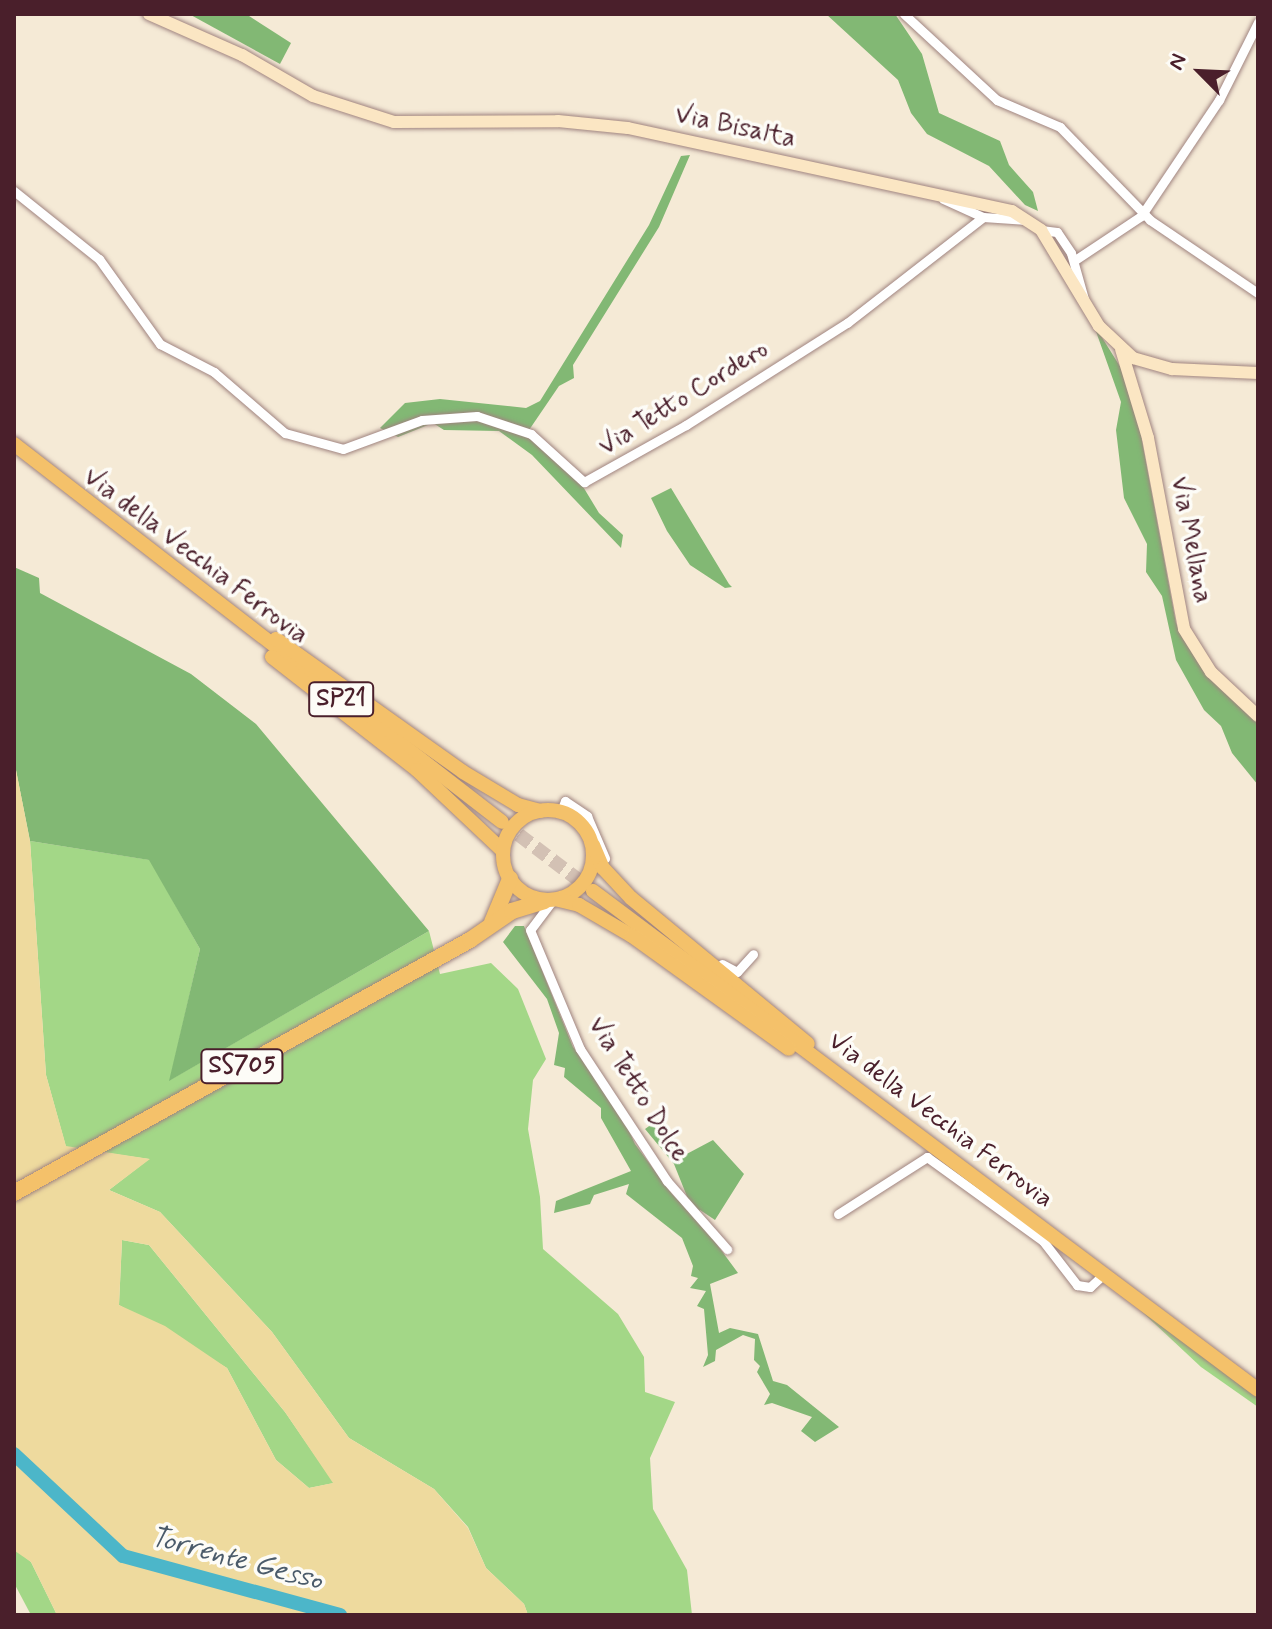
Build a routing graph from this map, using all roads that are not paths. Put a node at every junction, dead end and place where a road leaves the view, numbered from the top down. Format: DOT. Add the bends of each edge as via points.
graph roads {
  1 [pos="149,14"];
  2 [pos="904,14"];
  3 [pos="1258,22"];
  4 [pos="14,191"];
  5 [pos="941,197"];
  6 [pos="1143,212"];
  7 [pos="983,217"];
  8 [pos="1027,220"];
  9 [pos="1041,230"];
  10 [pos="1075,260"];
  11 [pos="1258,293"];
  12 [pos="1084,299"];
  13 [pos="1121,349"];
  14 [pos="1258,373"];
  15 [pos="14,444"];
  16 [pos="180,576"];
  17 [pos="1258,716"];
  18 [pos="540,811"];
  19 [pos="561,811"];
  20 [pos="502,822"];
  21 [pos="593,845"];
  22 [pos="503,851"];
  23 [pos="510,879"];
  24 [pos="593,891"];
  25 [pos="552,900"];
  26 [pos="486,930"];
  27 [pos="753,954"];
  28 [pos="832,1071"];
  29 [pos="14,1193"];
  30 [pos="838,1214"];
  31 [pos="727,1249"];
  32 [pos="1104,1274"];
  33 [pos="1258,1390"];
  1 -- 5 [label="street, Via Bisalta" via="242,55 313,96 394,122 599,124"];
  2 -- 6 [label="street" via="1005,107 1060,127"];
  3 -- 6 [label="street" via="1219,100"];
  4 -- 7 [label="street, Via Tetto Cordero" via="99,259 160,344 214,372 285,433 343,449 422,420 477,416 531,434 584,482 847,323"];
  5 -- 7 [label="street"];
  5 -- 8 [label="street, Via Bisalta" via="999,208"];
  6 -- 10 [label="street"];
  6 -- 11 [label="street"];
  7 -- 8 [label="street"];
  8 -- 9 [label="street, Via Bisalta"];
  9 -- 10 [label="street" via="1057,232"];
  9 -- 12 [label="street, Via Bisalta"];
  10 -- 12 [label="street"];
  12 -- 13 [label="street, Via Bisalta"];
  13 -- 14 [label="street, Via Bisalta" via="1143,362 1172,369"];
  13 -- 17 [label="street, Via Mellana" via="1148,438 1184,629 1211,672"];
  15 -- 16 [label="main road, Via della Vecchia Ferrovia / SP21"];
  16 -- 18 [label="main road" via="207,588 463,772 518,805"];
  16 -- 20 [label="main road, Via della Vecchia Ferrovia / SP21"];
  16 -- 22 [label="main road" via="198,599 417,770"];
  18 -- 19 [label="main road"];
  18 -- 22 [label="main road" via="515,825"];
  19 -- 21 [label="main road" via="584,826"];
  19 -- 27 [label="street" via="565,801 582,811 597,831 615,874 726,968 737,972"];
  21 -- 25 [label="main road" via="587,879"];
  21 -- 28 [label="main road" via="603,868 631,898 798,1033"];
  22 -- 23 [label="main road"];
  23 -- 25 [label="main road" via="525,894"];
  23 -- 26 [label="highway"];
  24 -- 28 [label="main road, Via della Vecchia Ferrovia"];
  25 -- 26 [label="highway, SS705" via="512,911"];
  25 -- 28 [label="main road" via="608,921 770,1037"];
  25 -- 31 [label="street, Via Tetto Dolce" via="530,930 580,1049 667,1181"];
  26 -- 29 [label="highway, SS705"];
  28 -- 32 [label="main road, Via della Vecchia Ferrovia"];
  30 -- 32 [label="street" via="927,1157 1043,1241 1077,1285 1090,1287"];
  32 -- 33 [label="main road, Via della Vecchia Ferrovia"];
}
